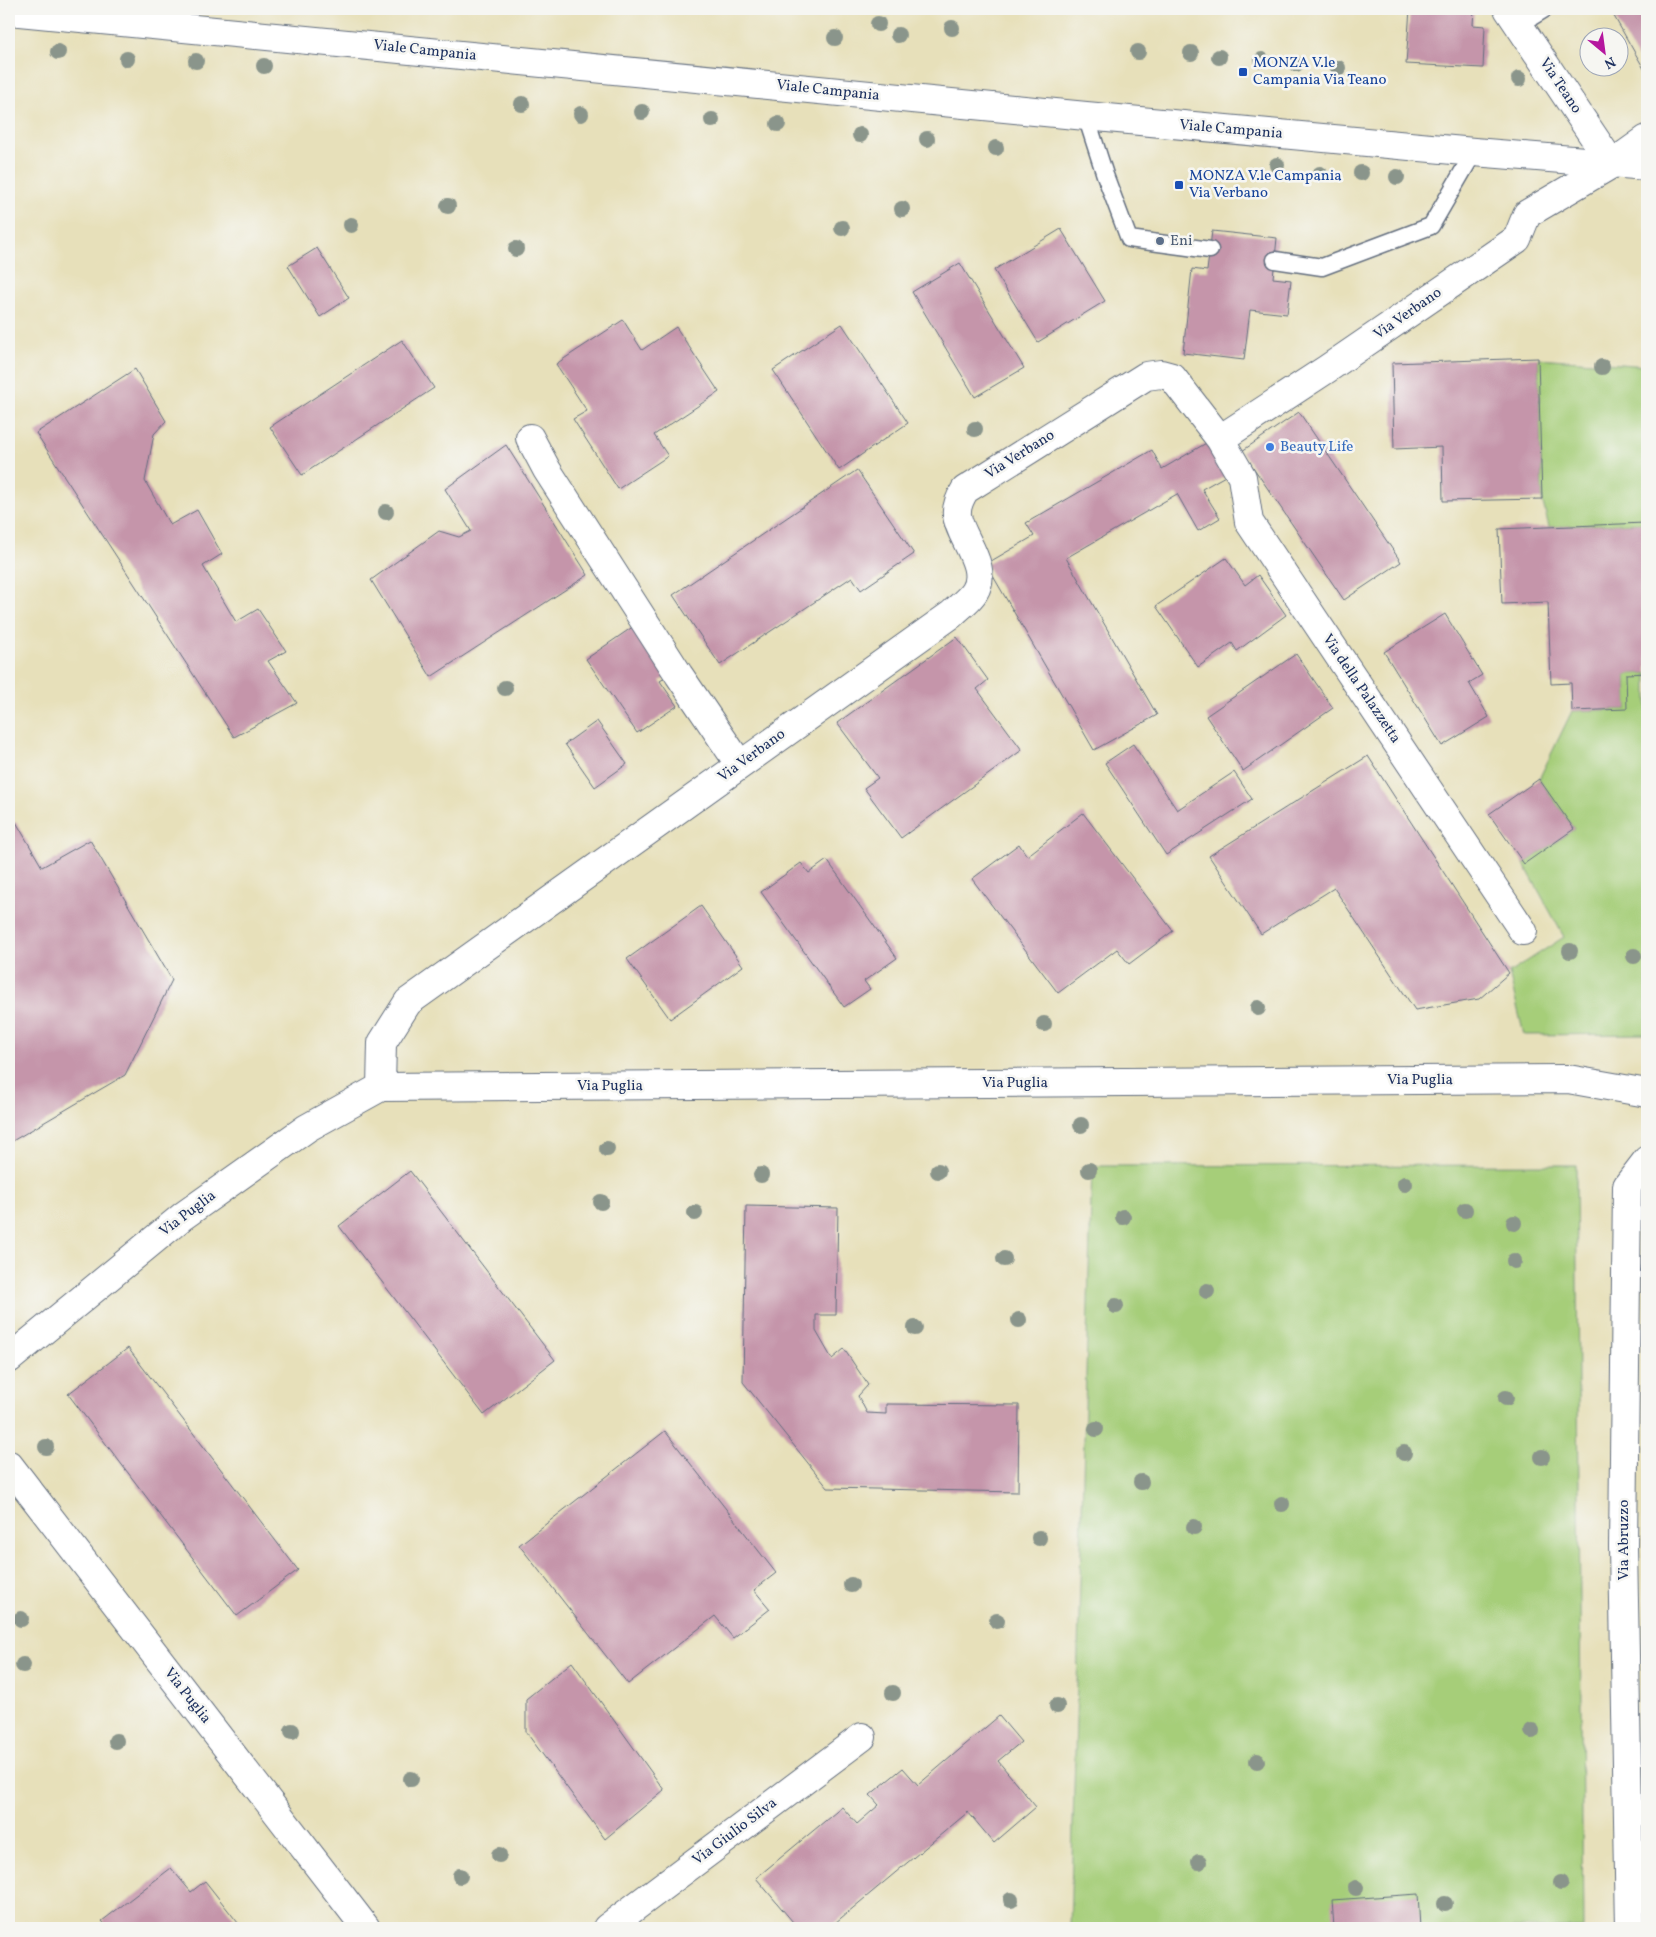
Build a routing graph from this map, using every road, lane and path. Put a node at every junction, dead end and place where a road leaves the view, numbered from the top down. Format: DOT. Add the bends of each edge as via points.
graph roads {
  1 [pos="1545,9"];
  2 [pos="9,11"];
  3 [pos="1514,17"];
  4 [pos="1086,116"];
  5 [pos="1647,139"];
  6 [pos="1474,152"];
  7 [pos="1612,164"];
  8 [pos="1647,166"];
  9 [pos="1210,250"];
  10 [pos="1275,260"];
  11 [pos="530,438"];
  12 [pos="1220,439"];
  13 [pos="740,765"];
  14 [pos="1523,931"];
  15 [pos="381,1087"];
  16 [pos="1647,1093"];
  17 [pos="1647,1160"];
  18 [pos="9,1359"];
  19 [pos="9,1465"];
  20 [pos="862,1736"];
  21 [pos="366,1928"];
  22 [pos="607,1928"];
  23 [pos="1630,1928"];
  1 -- 3 [label="lane"];
  2 -- 4 [label="street, Viale Campania"];
  3 -- 7 [label="street, Via Teano"];
  4 -- 6 [label="street, Viale Campania"];
  4 -- 9 [label="lane" via="1129,239"];
  5 -- 7 [label="street, Via Verbano"];
  6 -- 7 [label="street, Viale Campania"];
  6 -- 10 [label="lane" via="1431,226 1322,267"];
  7 -- 8 [label="street, Viale Campania"];
  7 -- 12 [label="street, Via Verbano" via="1527,214 1517,239"];
  11 -- 13 [label="street" via="552,478"];
  12 -- 13 [label="street, Via Verbano" via="1172,377 1161,374 1146,376 965,490 958,502 956,516 975,558 979,575 975,591 952,614"];
  12 -- 14 [label="street, Via della Palazzetta" via="1242,477 1249,522"];
  13 -- 15 [label="street, Via Verbano" via="408,1002 382,1043"];
  15 -- 16 [label="street, Via Puglia" via="1568,1079"];
  15 -- 18 [label="street, Via Puglia" via="307,1128 183,1216"];
  17 -- 23 [label="street, Via Abruzzo" via="1627,1186 1623,1547"];
  19 -- 21 [label="street, Via Puglia"];
  20 -- 22 [label="street, Via Giulio Silva"];
}
